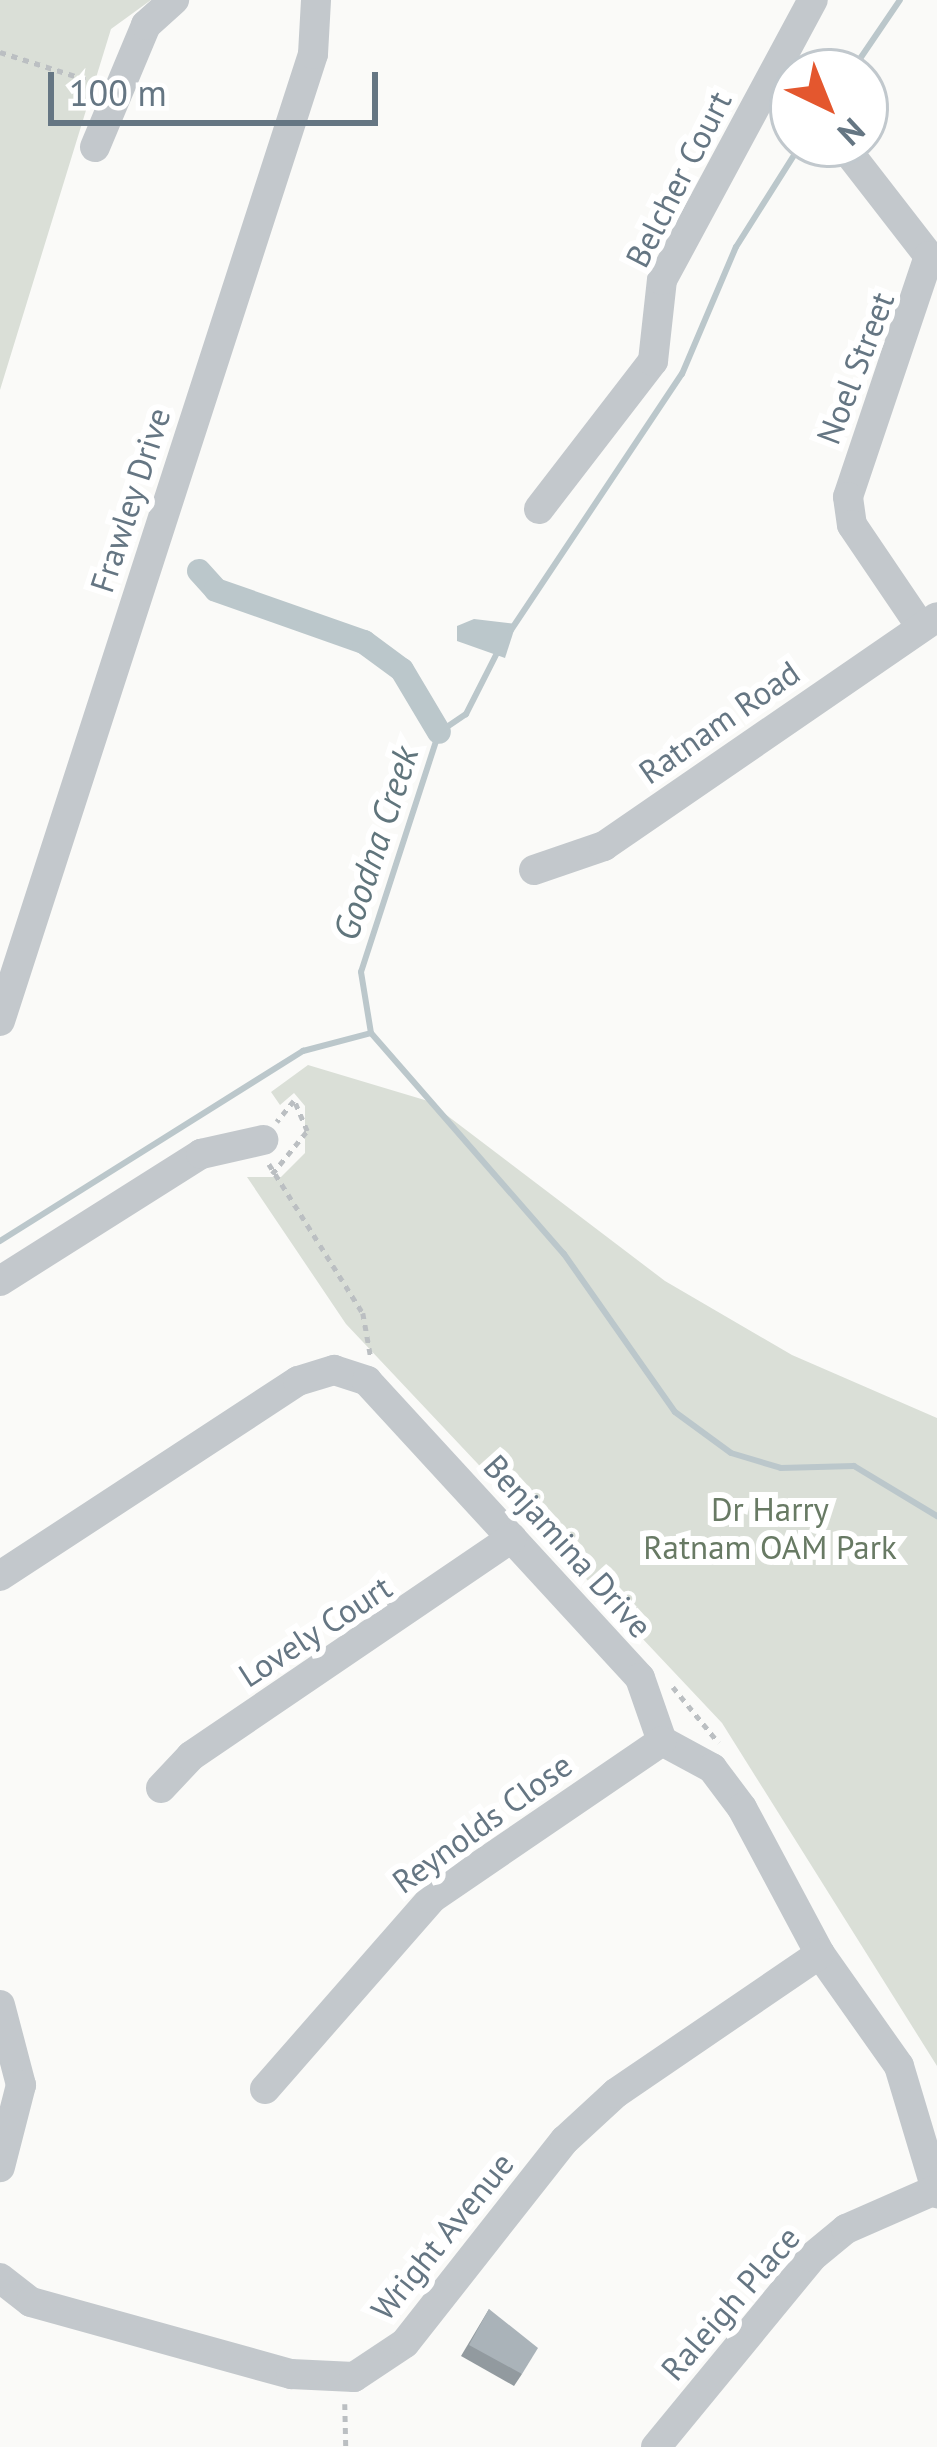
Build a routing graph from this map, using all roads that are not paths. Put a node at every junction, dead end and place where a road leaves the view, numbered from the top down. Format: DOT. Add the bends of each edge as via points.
graph roads {
  1 [pos="174,0"];
  2 [pos="316,0"];
  3 [pos="813,0"];
  4 [pos="795,48"];
  5 [pos="769,106"];
  6 [pos="95,147"];
  7 [pos="860,168"];
  8 [pos="539,508"];
  9 [pos="929,622"];
  10 [pos="534,870"];
  11 [pos="0,1021"];
  12 [pos="263,1139"];
  13 [pos="0,1280"];
  14 [pos="512,1538"];
  15 [pos="0,1576"];
  16 [pos="662,1741"];
  17 [pos="161,1788"];
  18 [pos="820,1954"];
  19 [pos="0,2006"];
  20 [pos="265,2089"];
  21 [pos="0,2167"];
  22 [pos="936,2191"];
  23 [pos="0,2278"];
  24 [pos="656,2447"];
  1 -- 6 [label="street" via="146,25"];
  2 -- 11 [label="street, Frawley Drive" via="313,54"];
  3 -- 4 [label="street, Belcher Court"];
  5 -- 8 [label="street, Belcher Court" via="662,280 653,361"];
  7 -- 9 [label="street, Noel Street" via="928,256 848,497 851,525"];
  9 -- 10 [label="street, Ratnam Road" via="604,846"];
  12 -- 13 [label="street" via="201,1154"];
  14 -- 15 [label="street, Benjamina Drive" via="367,1381 334,1370 298,1381"];
  14 -- 16 [label="street, Benjamina Drive" via="640,1678"];
  14 -- 17 [label="street, Lovely Court" via="191,1756"];
  16 -- 18 [label="street" via="722,1781"];
  16 -- 20 [label="street, Reynolds Close" via="432,1898"];
  18 -- 22 [label="street" via="899,2066"];
  18 -- 23 [label="street, Wright Avenue" via="616,2092 405,2343 338,2381 31,2302"];
  19 -- 21 [label="street" via="21,2085"];
  22 -- 24 [label="street, Raleigh Place" via="845,2229 812,2257"];
}
